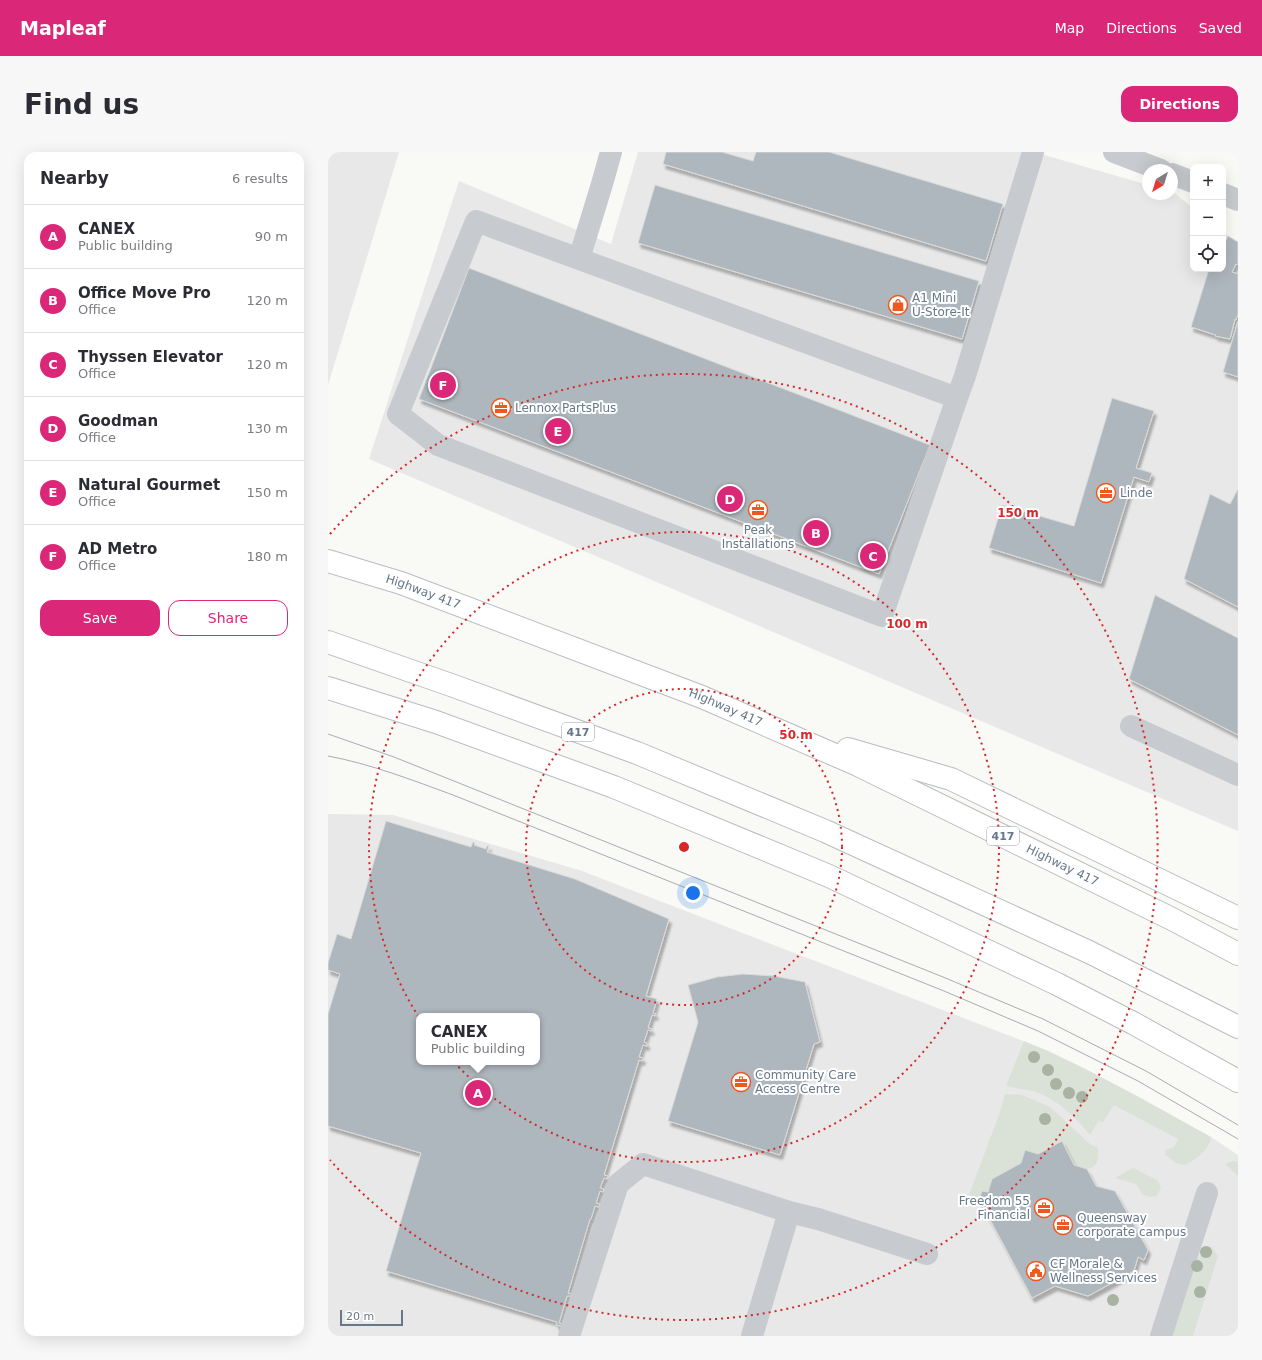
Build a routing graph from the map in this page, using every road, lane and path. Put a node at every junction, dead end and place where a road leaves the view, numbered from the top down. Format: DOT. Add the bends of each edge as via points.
graph roads {
  1 [pos="611,152"];
  2 [pos="1033,152"];
  3 [pos="1114,152"];
  4 [pos="1145,164"];
  5 [pos="1178,176"];
  6 [pos="1190,181"];
  7 [pos="1226,195"];
  8 [pos="1238,200"];
  9 [pos="579,259"];
  10 [pos="957,398"];
  11 [pos="328,560"];
  12 [pos="328,642"];
  13 [pos="328,688"];
  14 [pos="765,724"];
  15 [pos="1131,726"];
  16 [pos="1238,775"];
  17 [pos="1238,918"];
  18 [pos="1238,954"];
  19 [pos="1238,1027"];
  20 [pos="1238,1081"];
  21 [pos="1208,1193"];
  22 [pos="789,1212"];
  23 [pos="927,1254"];
  24 [pos="569,1336"];
  25 [pos="752,1336"];
  26 [pos="1160,1336"];
  1 -- 9 [label="street"];
  2 -- 10 [label="street"];
  3 -- 4 [label="street"];
  5 -- 6 [label="street"];
  7 -- 8 [label="street"];
  9 -- 10 [label="street"];
  9 -- 10 [label="street" via="476,222 398,414 438,445 882,616"];
  11 -- 14 [label="highway, Highway 417 / 417" via="401,583 505,621"];
  12 -- 19 [label="highway, 417" via="637,753 810,825 1089,952"];
  13 -- 20 [label="highway" via="436,722 614,787 829,876 1057,984"];
  14 -- 17 [label="highway" via="951,779"];
  14 -- 18 [label="highway, Highway 417 / 417" via="948,808"];
  15 -- 16 [label="street"];
  21 -- 26 [label="street"];
  22 -- 23 [label="street"];
  22 -- 24 [label="street" via="643,1164 618,1184"];
  22 -- 25 [label="street"];
}
